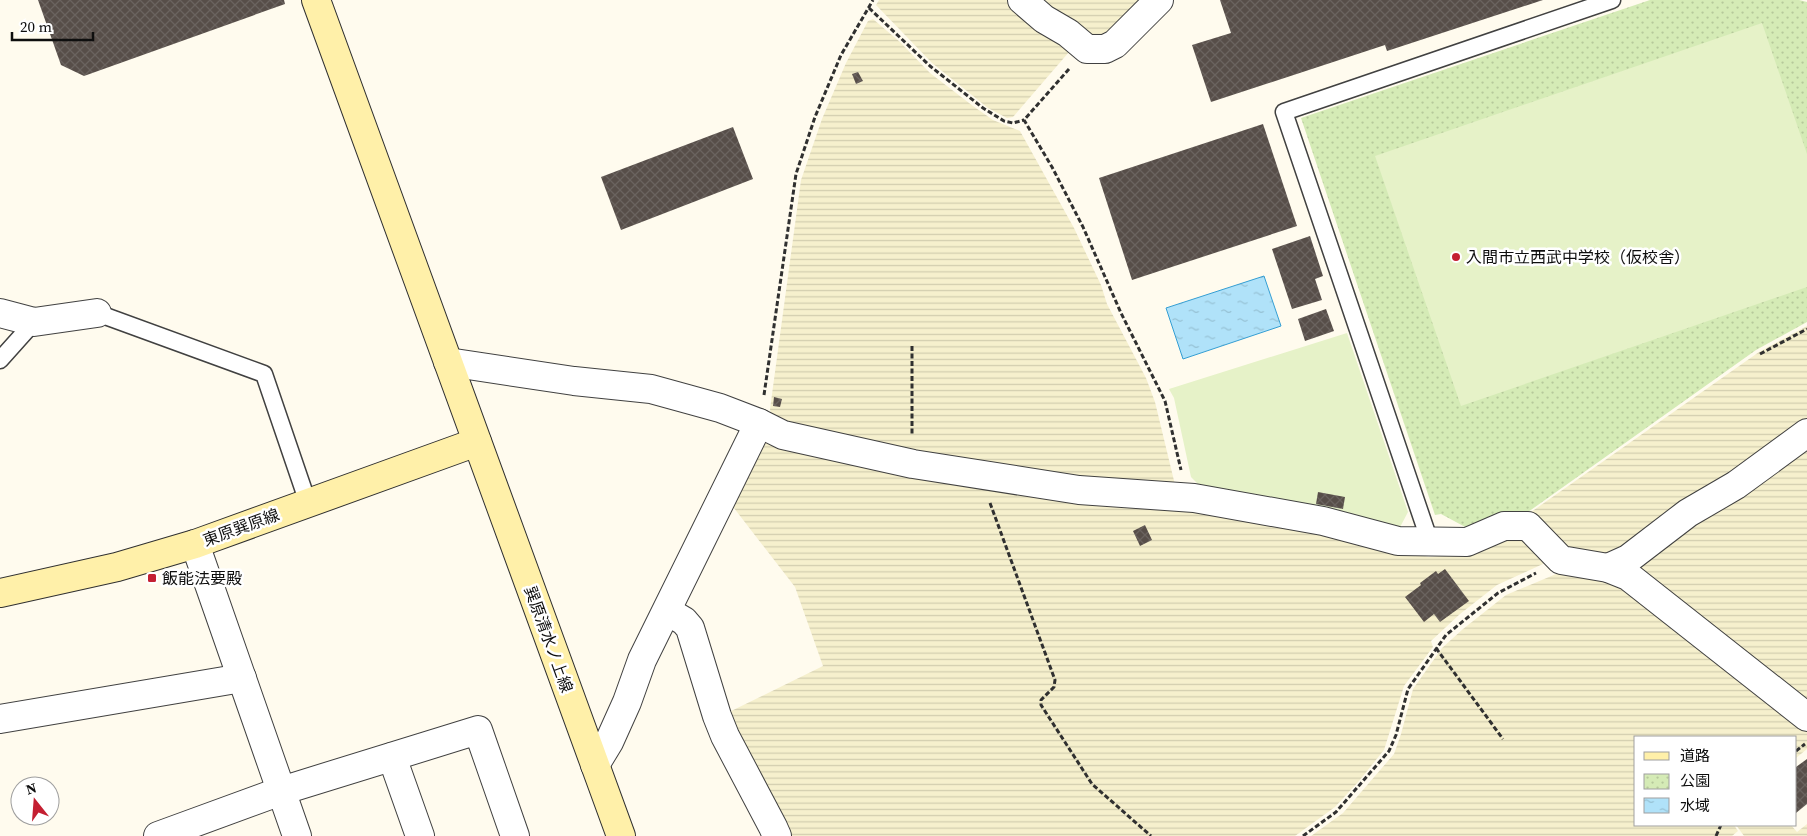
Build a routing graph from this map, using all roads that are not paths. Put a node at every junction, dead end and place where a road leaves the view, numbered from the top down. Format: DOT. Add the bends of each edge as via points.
graph roads {
  1 [pos="316,0"];
  2 [pos="1022,0"];
  3 [pos="1159,0"];
  4 [pos="1612,0"];
  5 [pos="0,312"];
  6 [pos="98,313"];
  7 [pos="34,322"];
  8 [pos="0,360"];
  9 [pos="448,362"];
  10 [pos="759,423"];
  11 [pos="1807,433"];
  12 [pos="477,442"];
  13 [pos="308,503"];
  14 [pos="1430,542"];
  15 [pos="195,544"];
  16 [pos="1608,568"];
  17 [pos="0,593"];
  18 [pos="667,610"];
  19 [pos="242,678"];
  20 [pos="1807,717"];
  21 [pos="0,719"];
  22 [pos="392,757"];
  23 [pos="594,765"];
  24 [pos="281,791"];
  25 [pos="158,836"];
  26 [pos="297,836"];
  27 [pos="420,836"];
  28 [pos="515,836"];
  29 [pos="621,836"];
  30 [pos="777,836"];
  1 -- 9 [label="street, 巽原清水ノ上線"];
  2 -- 3 [label="street" via="1087,49 1105,50"];
  4 -- 14 [label="lane" via="1284,112"];
  5 -- 7 [label="street"];
  6 -- 7 [label="street"];
  6 -- 13 [label="lane" via="264,374"];
  7 -- 8 [label="lane"];
  9 -- 10 [label="street" via="651,389 720,408"];
  9 -- 12 [label="street, 巽原清水ノ上線"];
  10 -- 14 [label="street" via="783,435 913,464 1079,490 1194,498 1323,521 1398,541"];
  10 -- 18 [label="street"];
  11 -- 16 [label="street" via="1628,559"];
  12 -- 13 [label="street, 東原巽原線"];
  12 -- 23 [label="street, 巽原清水ノ上線"];
  13 -- 15 [label="street, 東原巽原線"];
  14 -- 16 [label="street" via="1467,542 1504,526 1528,526 1561,560"];
  15 -- 17 [label="street, 東原巽原線" via="108,569"];
  15 -- 19 [label="street"];
  16 -- 20 [label="street" via="1628,576"];
  18 -- 23 [label="street" via="642,660 609,742"];
  18 -- 30 [label="street" via="684,620 690,628 725,736"];
  19 -- 21 [label="street"];
  19 -- 24 [label="street"];
  22 -- 24 [label="street"];
  22 -- 27 [label="street"];
  22 -- 28 [label="street" via="478,730"];
  23 -- 29 [label="street, 巽原清水ノ上線"];
  24 -- 25 [label="street"];
  24 -- 26 [label="street"];
}
